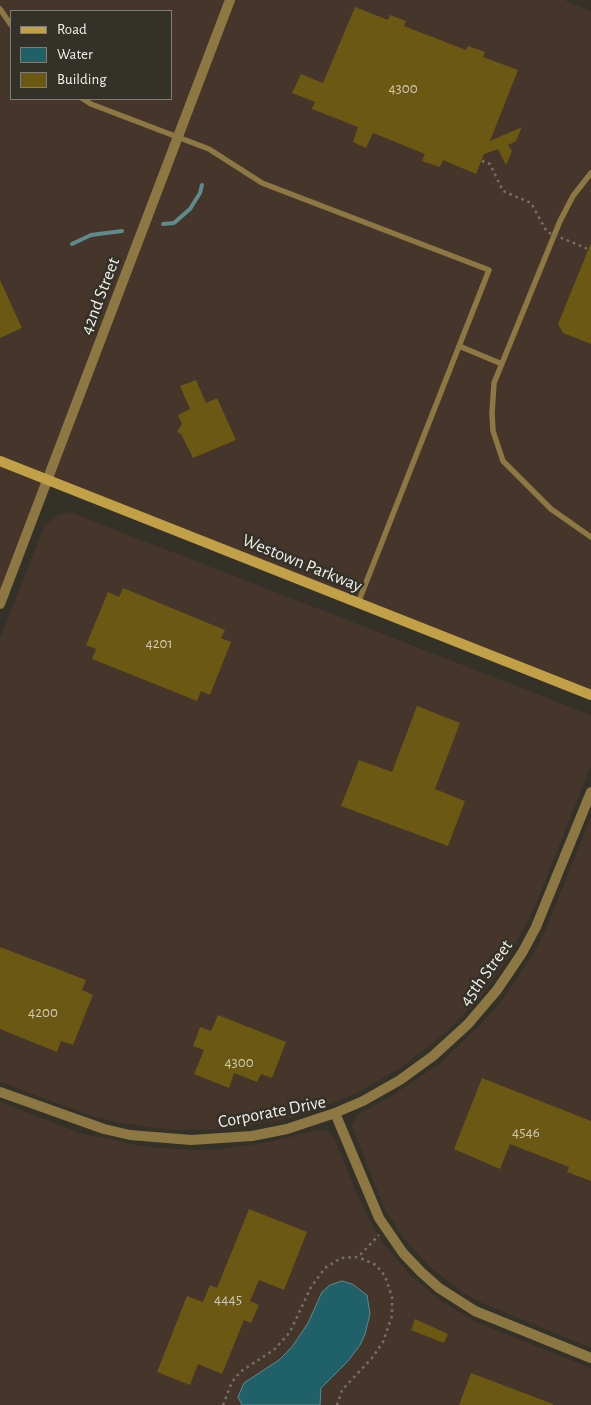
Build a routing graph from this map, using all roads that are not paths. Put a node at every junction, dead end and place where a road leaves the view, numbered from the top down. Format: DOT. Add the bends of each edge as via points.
graph roads {
  1 [pos="230,0"];
  2 [pos="0,9"];
  3 [pos="2,18"];
  4 [pos="86,100"];
  5 [pos="179,137"];
  6 [pos="591,173"];
  7 [pos="459,346"];
  8 [pos="502,364"];
  9 [pos="0,461"];
  10 [pos="48,479"];
  11 [pos="591,537"];
  12 [pos="358,603"];
  13 [pos="0,604"];
  14 [pos="591,695"];
  15 [pos="591,792"];
  16 [pos="0,1092"];
  17 [pos="335,1113"];
  18 [pos="591,1358"];
  1 -- 5 [label="street, 42nd Street"];
  2 -- 3 [label="lane"];
  4 -- 5 [label="lane"];
  5 -- 7 [label="lane" via="210,149 262,183 488,270"];
  5 -- 10 [label="street, 42nd Street"];
  6 -- 8 [label="lane" via="573,196 560,221"];
  7 -- 8 [label="lane"];
  7 -- 12 [label="lane"];
  8 -- 11 [label="lane" via="494,383 492,413 493,431 504,461 551,510"];
  9 -- 10 [label="street, Westown Parkway"];
  10 -- 12 [label="street, Westown Parkway"];
  10 -- 13 [label="street, 42nd Street"];
  12 -- 14 [label="street, Westown Parkway"];
  15 -- 17 [label="street, 45th Street" via="536,927 497,990 468,1024 433,1056 385,1089"];
  16 -- 17 [label="street, Corporate Drive" via="91,1126 171,1140 252,1136 287,1129"];
  17 -- 18 [label="street, Corporate Drive" via="369,1200 386,1229 420,1272 460,1303"];
}
